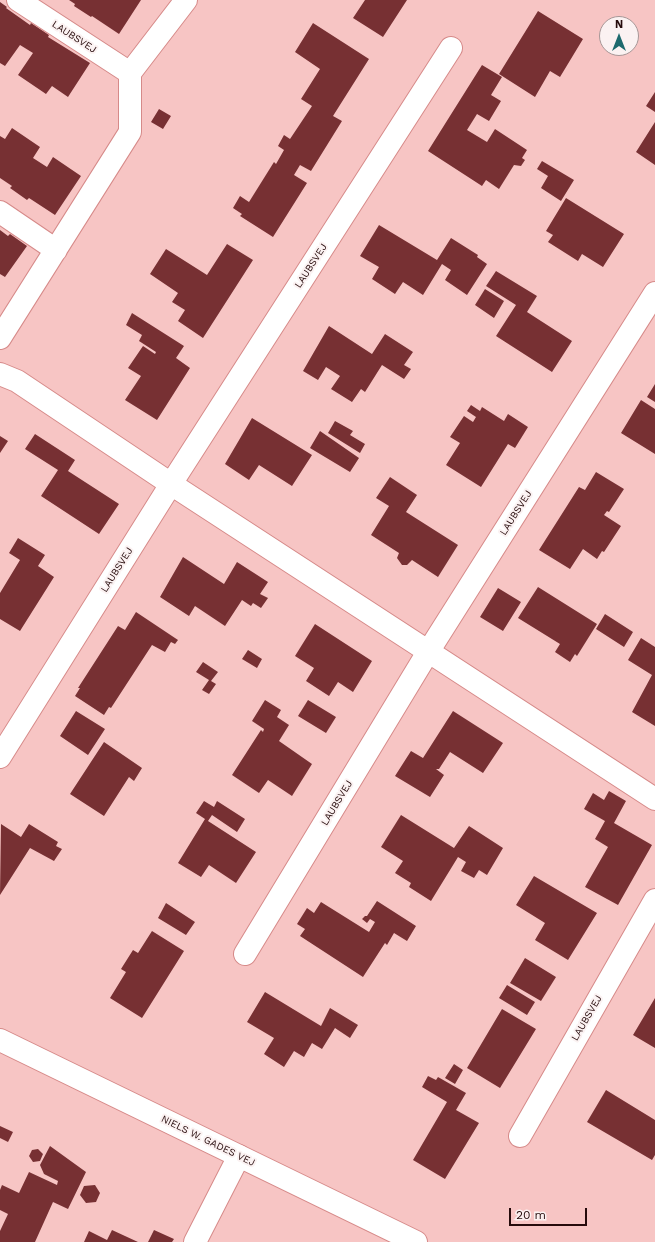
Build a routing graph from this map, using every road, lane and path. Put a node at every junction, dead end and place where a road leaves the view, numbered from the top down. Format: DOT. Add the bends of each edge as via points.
graph roads {
  1 [pos="18,0"];
  2 [pos="186,0"];
  3 [pos="451,48"];
  4 [pos="130,73"];
  5 [pos="0,212"];
  6 [pos="56,250"];
  7 [pos="655,293"];
  8 [pos="0,338"];
  9 [pos="0,374"];
  10 [pos="171,484"];
  11 [pos="428,652"];
  12 [pos="0,757"];
  13 [pos="655,799"];
  14 [pos="655,900"];
  15 [pos="245,954"];
  16 [pos="0,1040"];
  17 [pos="520,1136"];
  18 [pos="239,1156"];
  19 [pos="195,1242"];
  20 [pos="416,1242"];
  1 -- 4 [label="street, LAUBSVEJ"];
  2 -- 4 [label="street"];
  3 -- 10 [label="street, LAUBSVEJ"];
  4 -- 6 [label="street" via="130,132"];
  5 -- 6 [label="street"];
  6 -- 8 [label="street"];
  7 -- 11 [label="street, LAUBSVEJ"];
  9 -- 10 [label="street" via="17,381"];
  10 -- 11 [label="street"];
  10 -- 12 [label="street, LAUBSVEJ"];
  11 -- 13 [label="street"];
  11 -- 15 [label="street, LAUBSVEJ"];
  14 -- 17 [label="street, LAUBSVEJ"];
  16 -- 18 [label="street, NIELS W. GADES VEJ"];
  18 -- 19 [label="street"];
  18 -- 20 [label="street, NIELS W. GADES VEJ"];
}
